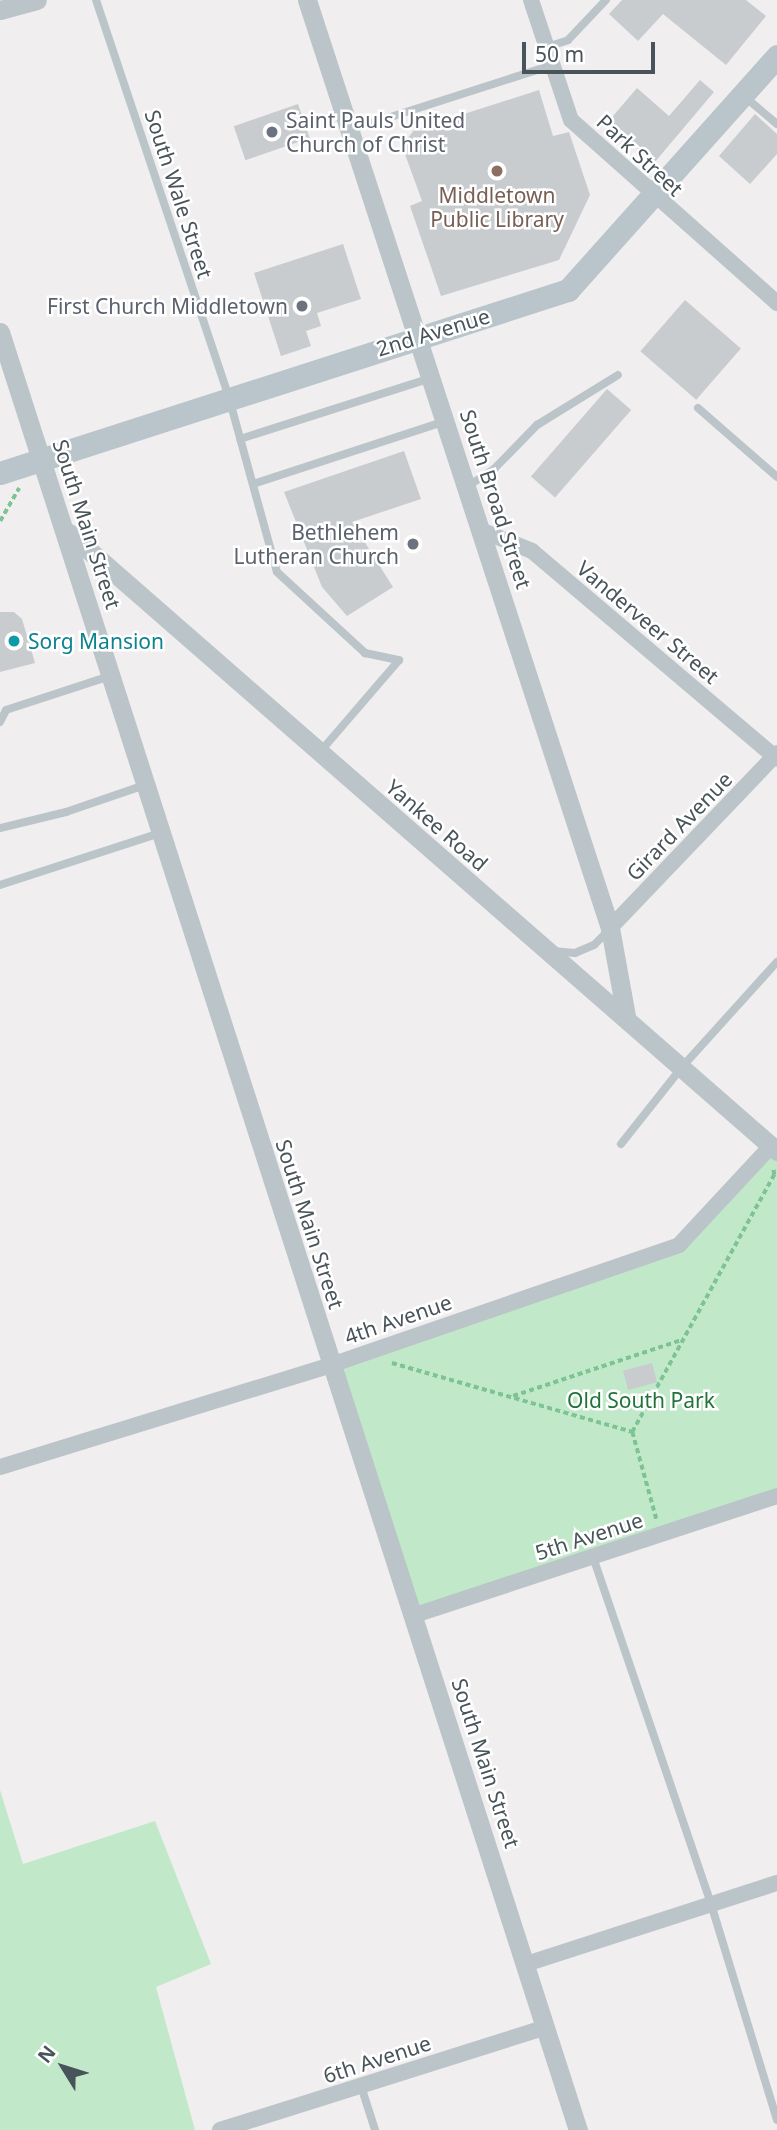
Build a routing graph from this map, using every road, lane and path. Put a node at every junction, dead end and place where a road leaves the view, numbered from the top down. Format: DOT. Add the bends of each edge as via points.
graph roads {
  1 [pos="37,0"];
  2 [pos="96,0"];
  3 [pos="307,0"];
  4 [pos="531,0"];
  5 [pos="606,0"];
  6 [pos="0,10"];
  7 [pos="547,47"];
  8 [pos="777,56"];
  9 [pos="553,65"];
  10 [pos="742,95"];
  11 [pos="777,124"];
  12 [pos="350,130"];
  13 [pos="652,195"];
  14 [pos="777,303"];
  15 [pos="0,332"];
  16 [pos="417,335"];
  17 [pos="618,375"];
  18 [pos="432,378"];
  19 [pos="229,398"];
  20 [pos="698,408"];
  21 [pos="446,421"];
  22 [pos="240,439"];
  23 [pos="42,459"];
  24 [pos="0,473"];
  25 [pos="777,477"];
  26 [pos="253,484"];
  27 [pos="468,486"];
  28 [pos="19,488"];
  29 [pos="0,521"];
  30 [pos="483,531"];
  31 [pos="68,532"];
  32 [pos="113,676"];
  33 [pos="0,722"];
  34 [pos="320,752"];
  35 [pos="776,756"];
  36 [pos="147,784"];
  37 [pos="0,828"];
  38 [pos="162,832"];
  39 [pos="0,884"];
  40 [pos="610,928"];
  41 [pos="546,950"];
  42 [pos="777,963"];
  43 [pos="626,1016"];
  44 [pos="682,1067"];
  45 [pos="621,1144"];
  46 [pos="774,1148"];
  47 [pos="683,1339"];
  48 [pos="381,1363"];
  49 [pos="331,1365"];
  50 [pos="511,1397"];
  51 [pos="632,1432"];
  52 [pos="0,1467"];
  53 [pos="777,1496"];
  54 [pos="660,1535"];
  55 [pos="593,1557"];
  56 [pos="415,1615"];
  57 [pos="777,1883"];
  58 [pos="711,1904"];
  59 [pos="526,1964"];
  60 [pos="546,2027"];
  61 [pos="361,2086"];
  62 [pos="777,2120"];
  63 [pos="220,2130"];
  64 [pos="375,2130"];
  65 [pos="578,2130"];
  1 -- 6 [label="street"];
  2 -- 19 [label="lane, South Wale Street"];
  3 -- 12 [label="street, South Broad Street"];
  4 -- 7 [label="street, Park Street"];
  5 -- 7 [label="lane" via="568,40"];
  7 -- 9 [label="street, Park Street"];
  8 -- 10 [label="main road, 2nd Avenue"];
  9 -- 12 [label="lane"];
  9 -- 13 [label="street, Park Street" via="571,120"];
  10 -- 11 [label="lane"];
  10 -- 13 [label="main road, 2nd Avenue"];
  12 -- 16 [label="street, South Broad Street"];
  13 -- 14 [label="street, Park Street"];
  13 -- 16 [label="main road, 2nd Avenue" via="568,290"];
  15 -- 23 [label="street, South Main Street"];
  16 -- 18 [label="street, South Broad Street"];
  16 -- 19 [label="main road, 2nd Avenue"];
  17 -- 27 [label="lane" via="537,425 494,469"];
  18 -- 21 [label="street, South Broad Street"];
  18 -- 22 [label="lane"];
  19 -- 22 [label="lane, South Wale Street"];
  19 -- 23 [label="main road, 2nd Avenue"];
  20 -- 25 [label="lane"];
  21 -- 26 [label="lane"];
  21 -- 27 [label="street, South Broad Street"];
  22 -- 26 [label="lane, South Wale Street"];
  23 -- 24 [label="main road, 2nd Avenue"];
  23 -- 31 [label="street, South Main Street"];
  26 -- 34 [label="lane, South Wale Street" via="277,572 365,653 399,660"];
  27 -- 30 [label="street, South Broad Street"];
  28 -- 29 [label="path"];
  30 -- 35 [label="street, Vanderveer Street" via="532,551"];
  30 -- 40 [label="street, South Broad Street"];
  31 -- 32 [label="street, South Main Street"];
  31 -- 34 [label="street, Yankee Road"];
  32 -- 33 [label="lane" via="6,710"];
  32 -- 36 [label="street, South Main Street"];
  34 -- 41 [label="street, Yankee Road"];
  35 -- 40 [label="street, Girard Avenue"];
  36 -- 37 [label="lane" via="66,813"];
  36 -- 38 [label="street, South Main Street"];
  38 -- 39 [label="lane"];
  38 -- 49 [label="street, South Main Street"];
  40 -- 41 [label="lane" via="594,945 575,953"];
  40 -- 43 [label="street, South Broad Street"];
  41 -- 43 [label="street, Yankee Road"];
  42 -- 44 [label="lane"];
  43 -- 44 [label="street, Yankee Road"];
  44 -- 45 [label="lane"];
  44 -- 46 [label="street, Yankee Road"];
  46 -- 47 [label="path" via="774,1175"];
  46 -- 49 [label="street, 4th Avenue" via="679,1245"];
  47 -- 50 [label="path"];
  47 -- 51 [label="path"];
  48 -- 50 [label="path"];
  49 -- 52 [label="street, 4th Avenue"];
  49 -- 56 [label="street, South Main Street"];
  50 -- 51 [label="path"];
  51 -- 54 [label="path"];
  53 -- 54 [label="street, 5th Avenue"];
  54 -- 55 [label="street, 5th Avenue"];
  55 -- 56 [label="street, 5th Avenue"];
  55 -- 58 [label="lane"];
  56 -- 59 [label="street, South Main Street"];
  57 -- 58 [label="street"];
  58 -- 59 [label="street"];
  58 -- 62 [label="lane"];
  59 -- 60 [label="street, South Main Street"];
  60 -- 61 [label="street, 6th Avenue"];
  60 -- 65 [label="street, South Main Street"];
  61 -- 63 [label="street, 6th Avenue"];
  61 -- 64 [label="lane"];
}
